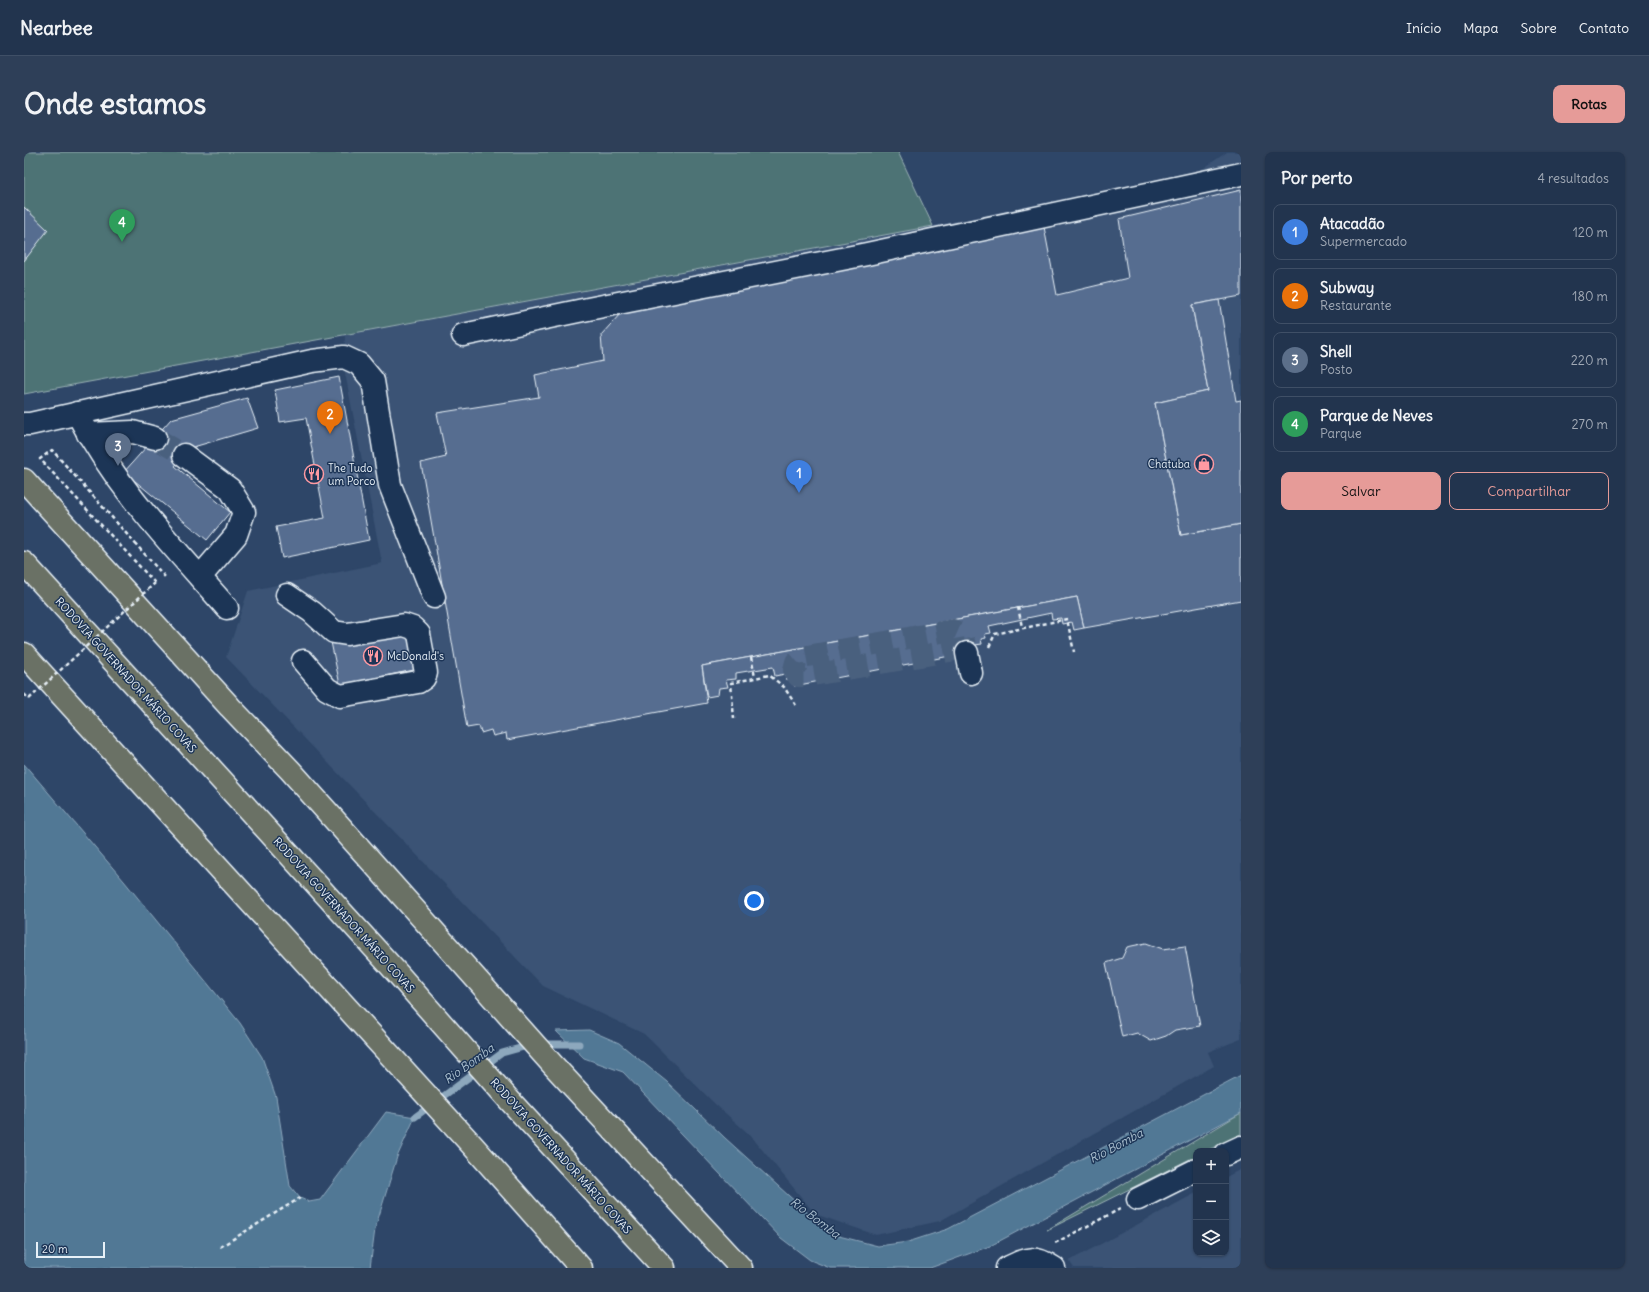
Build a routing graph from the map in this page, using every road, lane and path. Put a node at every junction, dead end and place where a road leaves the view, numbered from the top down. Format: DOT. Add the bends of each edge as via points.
graph roads {
  1 [pos="1241,174"];
  2 [pos="463,335"];
  3 [pos="77,413"];
  4 [pos="24,424"];
  5 [pos="88,434"];
  6 [pos="155,438"];
  7 [pos="184,455"];
  8 [pos="24,480"];
  9 [pos="24,563"];
  10 [pos="165,577"];
  11 [pos="200,577"];
  12 [pos="286,595"];
  13 [pos="434,597"];
  14 [pos="1018,607"];
  15 [pos="227,608"];
  16 [pos="1022,627"];
  17 [pos="1074,652"];
  18 [pos="24,654"];
  19 [pos="751,657"];
  20 [pos="975,659"];
  21 [pos="303,661"];
  22 [pos="754,677"];
  23 [pos="24,694"];
  24 [pos="797,707"];
  25 [pos="734,719"];
  26 [pos="1241,1147"];
  27 [pos="1229,1153"];
  28 [pos="1193,1172"];
  29 [pos="300,1198"];
  30 [pos="1138,1199"];
  31 [pos="220,1247"];
  32 [pos="1027,1259"];
  33 [pos="581,1268"];
  34 [pos="664,1268"];
  35 [pos="742,1268"];
  36 [pos="1008,1268"];
  37 [pos="1054,1268"];
  1 -- 2 [label="street" via="875,253"];
  3 -- 4 [label="street"];
  3 -- 5 [label="street"];
  3 -- 13 [label="street" via="312,361 344,357 359,364 373,381 390,485"];
  5 -- 6 [label="street" via="133,432"];
  5 -- 11 [label="street" via="142,512"];
  7 -- 11 [label="street" via="230,489 244,512 236,535"];
  8 -- 35 [label="main road" via="290,770 553,1065"];
  9 -- 34 [label="main road, RODOVIA GOVERNADOR MÁRIO COVAS"];
  10 -- 23 [label="path, bridge" via="52,450 40,459 155,583 29,699"];
  11 -- 15 [label="street"];
  12 -- 21 [label="street" via="312,612 334,632 347,634 404,625 413,628 419,634 426,673 418,682 340,696 327,690"];
  14 -- 16 [label="path"];
  16 -- 17 [label="path" via="1067,619"];
  16 -- 20 [label="path" via="995,634"];
  18 -- 33 [label="main road"];
  19 -- 22 [label="path"];
  22 -- 24 [label="path" via="769,676 784,687"];
  22 -- 25 [label="path" via="731,683"];
  26 -- 27 [label="street"];
  28 -- 30 [label="street"];
  29 -- 31 [label="path"];
  30 -- 32 [label="path"];
  32 -- 36 [label="street"];
  32 -- 37 [label="street" via="1044,1262"];
}
